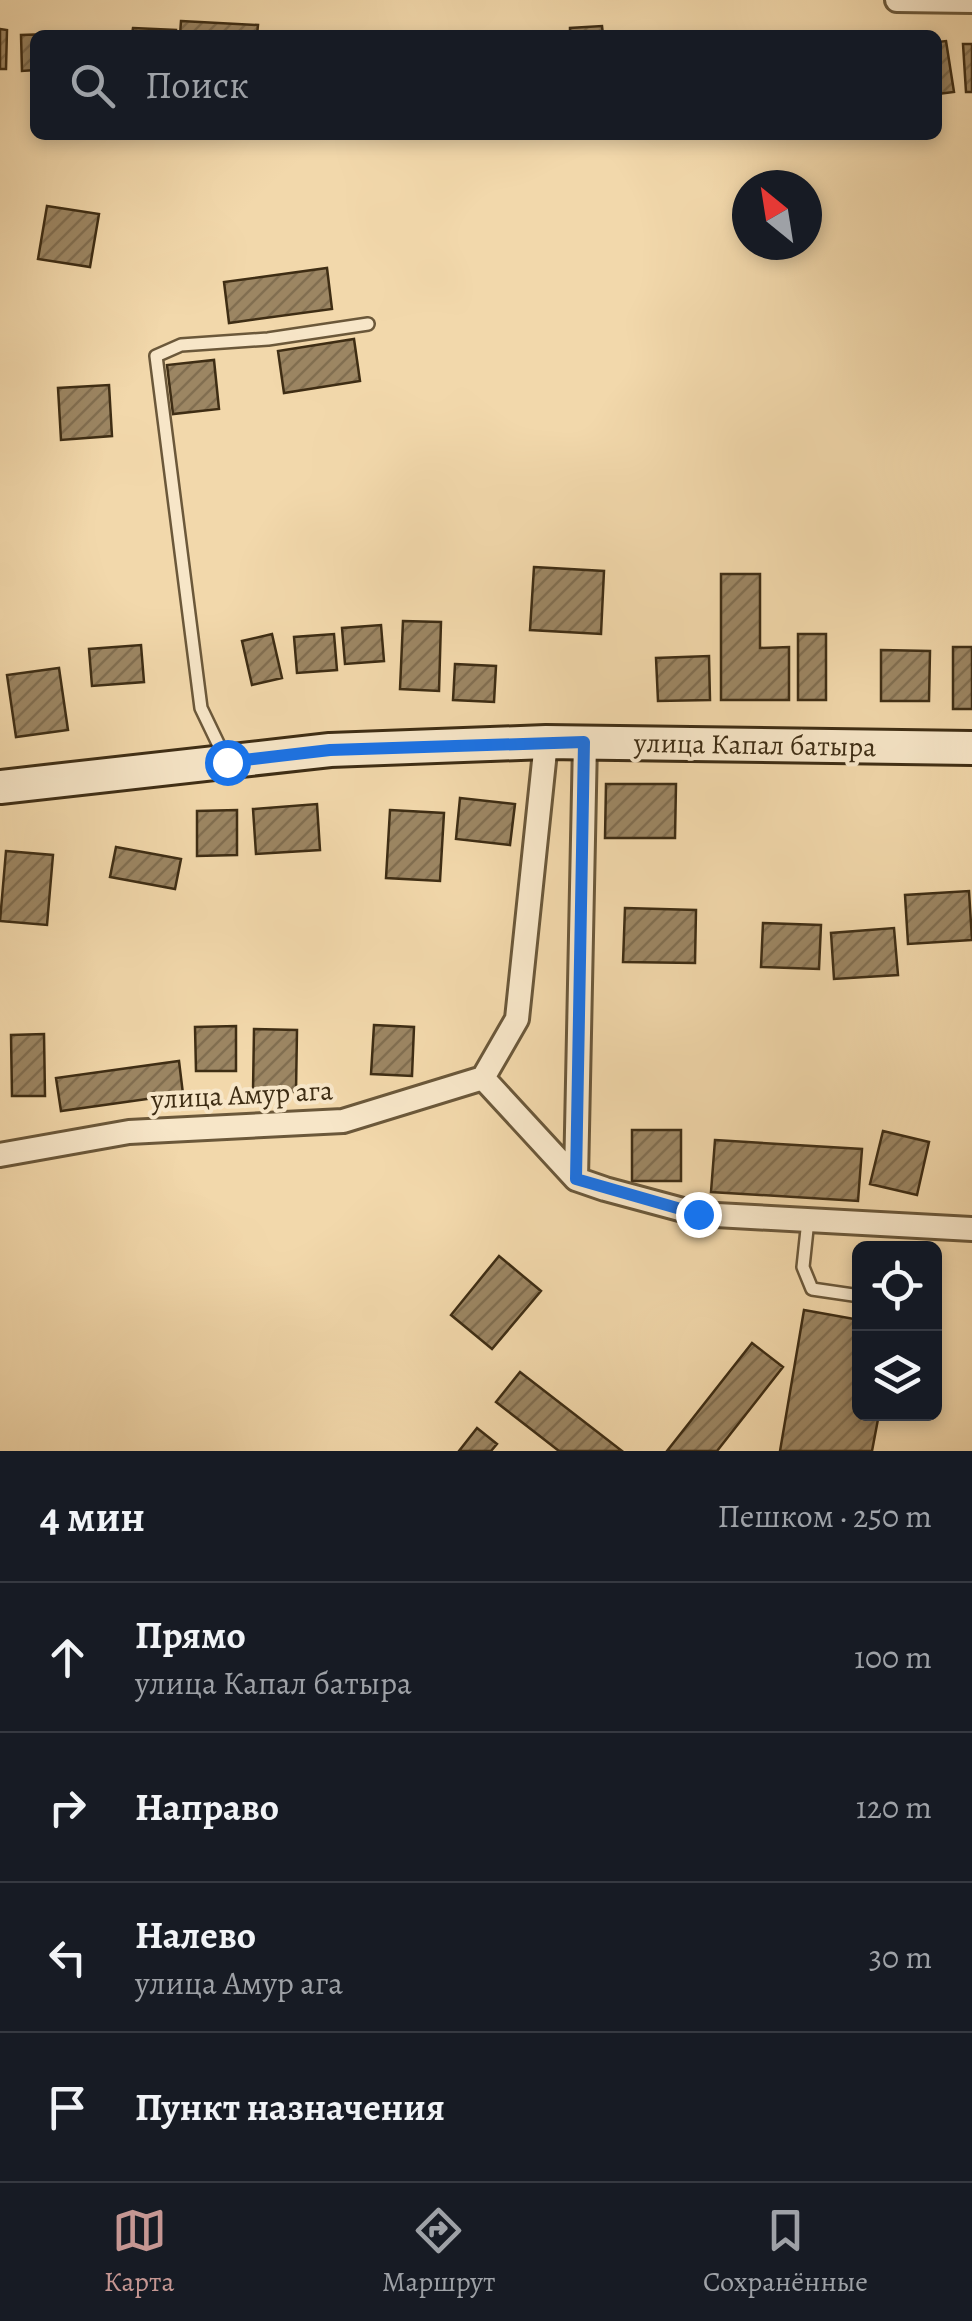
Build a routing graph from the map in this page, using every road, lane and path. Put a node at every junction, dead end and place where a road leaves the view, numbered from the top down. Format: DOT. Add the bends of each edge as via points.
graph roads {
  1 [pos="897,0"];
  2 [pos="972,2"];
  3 [pos="368,324"];
  4 [pos="546,742"];
  5 [pos="584,742"];
  6 [pos="972,748"];
  7 [pos="227,762"];
  8 [pos="0,787"];
  9 [pos="483,1078"];
  10 [pos="0,1155"];
  11 [pos="576,1179"];
  12 [pos="808,1220"];
  13 [pos="972,1229"];
  14 [pos="852,1295"];
  1 -- 2 [label="street"];
  3 -- 7 [label="lane" via="181,345 156,356 201,708"];
  4 -- 5 [label="main road, улица Капал батыра"];
  4 -- 7 [label="main road, улица Капал батыра" via="330,750"];
  4 -- 9 [label="street" via="517,1018"];
  5 -- 6 [label="main road, улица Капал батыра"];
  5 -- 11 [label="street"];
  7 -- 8 [label="main road, улица Капал батыра"];
  9 -- 10 [label="street, улица Амур ага" via="344,1121 128,1132"];
  9 -- 11 [label="street"];
  11 -- 12 [label="street" via="698,1214"];
  12 -- 13 [label="street"];
  12 -- 14 [label="lane" via="803,1267 812,1290"];
}
